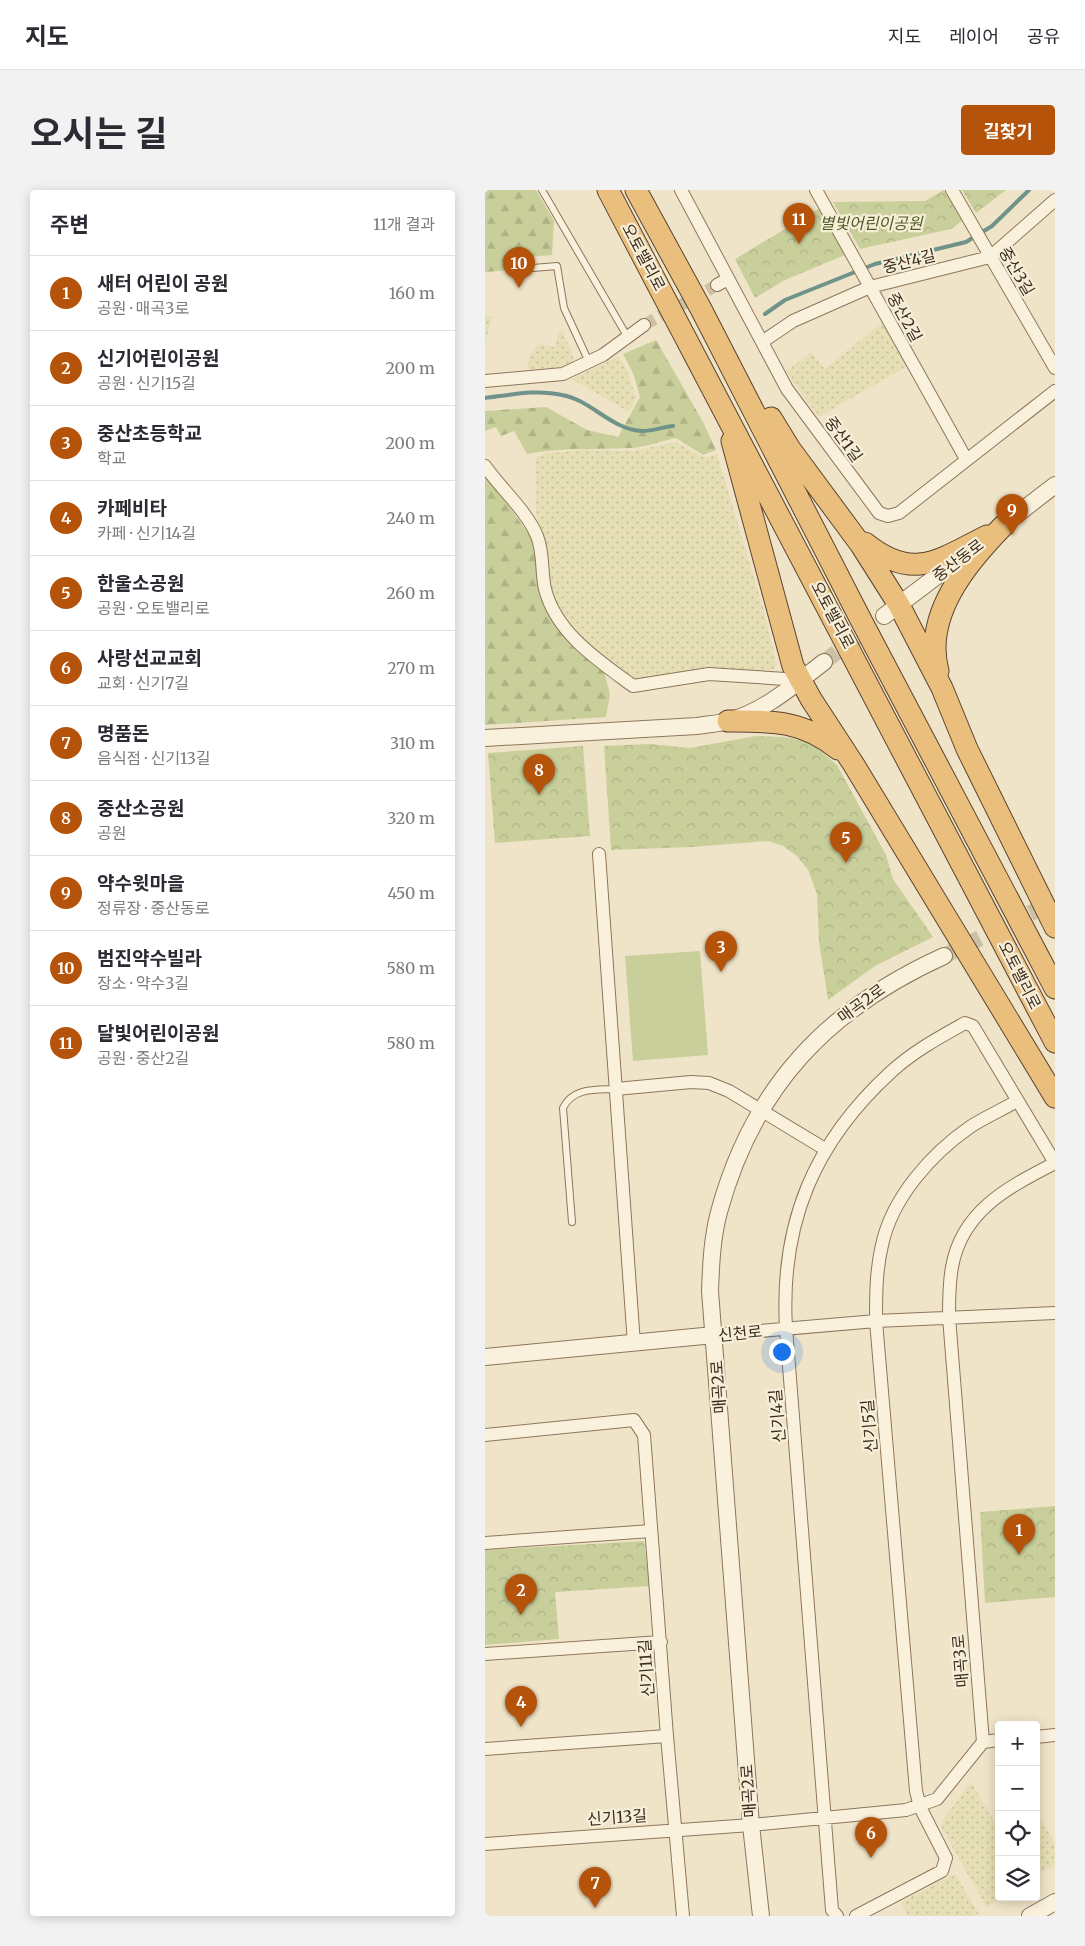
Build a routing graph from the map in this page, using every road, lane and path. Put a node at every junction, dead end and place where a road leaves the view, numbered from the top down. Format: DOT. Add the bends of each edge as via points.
graph roads {
  1 [pos="542,190"];
  2 [pos="609,190"];
  3 [pos="636,190"];
  4 [pos="681,190"];
  5 [pos="816,190"];
  6 [pos="952,190"];
  7 [pos="1055,200"];
  8 [pos="988,252"];
  9 [pos="521,268"];
  10 [pos="867,282"];
  11 [pos="701,309"];
  12 [pos="644,325"];
  13 [pos="627,336"];
  14 [pos="760,338"];
  15 [pos="590,363"];
  16 [pos="1055,368"];
  17 [pos="485,381"];
  18 [pos="1055,391"];
  19 [pos="721,402"];
  20 [pos="966,459"];
  21 [pos="485,466"];
  22 [pos="1055,485"];
  23 [pos="998,529"];
  24 [pos="853,534"];
  25 [pos="892,611"];
  26 [pos="824,662"];
  27 [pos="801,680"];
  28 [pos="942,688"];
  29 [pos="728,721"];
  30 [pos="485,738"];
  31 [pos="855,765"];
  32 [pos="599,854"];
  33 [pos="1055,927"];
  34 [pos="944,956"];
  35 [pos="1055,988"];
  36 [pos="1055,1042"];
  37 [pos="616,1088"];
  38 [pos="1055,1097"];
  39 [pos="1017,1101"];
  40 [pos="761,1112"];
  41 [pos="825,1150"];
  42 [pos="1055,1163"];
  43 [pos="572,1222"];
  44 [pos="1055,1312"];
  45 [pos="949,1317"];
  46 [pos="876,1321"];
  47 [pos="786,1328"];
  48 [pos="714,1335"];
  49 [pos="634,1344"];
  50 [pos="485,1357"];
  51 [pos="485,1435"];
  52 [pos="651,1531"];
  53 [pos="485,1543"];
  54 [pos="661,1642"];
  55 [pos="485,1654"];
  56 [pos="1055,1735"];
  57 [pos="667,1736"];
  58 [pos="1040,1737"];
  59 [pos="995,1740"];
  60 [pos="983,1742"];
  61 [pos="485,1749"];
  62 [pos="920,1807"];
  63 [pos="826,1816"];
  64 [pos="751,1825"];
  65 [pos="675,1829"];
  66 [pos="485,1844"];
  67 [pos="1055,1902"];
  68 [pos="683,1916"];
  69 [pos="761,1916"];
  70 [pos="837,1916"];
  71 [pos="855,1916"];
  72 [pos="1030,1916"];
  1 -- 13 [label="lane"];
  2 -- 19 [label="highway, 오토밸리로"];
  3 -- 11 [label="highway, 오토밸리로"];
  4 -- 14 [label="street, 중산1길" via="722,282 741,304"];
  5 -- 10 [label="street, 중산2길"];
  6 -- 8 [label="street, 중산3길"];
  7 -- 8 [label="street, 중산4길"];
  8 -- 10 [label="street, 중산4길"];
  8 -- 16 [label="street, 중산3길"];
  9 -- 15 [label="lane" via="557,266 564,308"];
  10 -- 14 [label="street, 중산4길"];
  10 -- 20 [label="street, 중산2길"];
  11 -- 24 [label="highway" via="790,449"];
  11 -- 35 [label="highway, 오토밸리로" via="856,612"];
  12 -- 13 [label="street"];
  13 -- 15 [label="street"];
  14 -- 20 [label="street, 중산1길" via="787,389 879,513 888,516 899,513"];
  15 -- 17 [label="street" via="563,374"];
  18 -- 20 [label="street, 중산1길"];
  19 -- 27 [label="highway" via="793,666"];
  19 -- 36 [label="highway, 오토밸리로"];
  21 -- 27 [label="street" via="530,522 538,538 543,582 558,620 594,657 633,686 709,674"];
  22 -- 23 [label="street, 중산동로"];
  23 -- 24 [label="highway" via="943,558 907,565 881,556"];
  23 -- 25 [label="street, 중산동로"];
  23 -- 28 [label="highway" via="961,573 946,602 934,651"];
  24 -- 25 [label="highway"];
  25 -- 28 [label="highway"];
  26 -- 27 [label="street"];
  27 -- 29 [label="street" via="751,713"];
  27 -- 31 [label="highway"];
  28 -- 33 [label="highway" via="967,749"];
  29 -- 30 [label="street" via="697,726"];
  29 -- 31 [label="highway" via="775,720 795,725 822,737"];
  31 -- 38 [label="highway"];
  32 -- 37 [label="street"];
  34 -- 40 [label="street, 매곡2로" via="892,981 839,1018 785,1074"];
  37 -- 40 [label="street" via="709,1083"];
  37 -- 43 [label="lane" via="582,1091 566,1100 563,1108"];
  37 -- 49 [label="street"];
  39 -- 41 [label="street, 신기4길" via="973,1026 965,1023 892,1071"];
  39 -- 42 [label="street"];
  39 -- 46 [label="street, 신기5길" via="970,1127 923,1170 905,1193 882,1243 876,1280"];
  40 -- 41 [label="street"];
  40 -- 48 [label="street, 매곡2로" via="733,1170 719,1213 710,1291"];
  41 -- 47 [label="street, 신기4길" via="804,1192 792,1230 786,1265"];
  42 -- 45 [label="street, 매곡3로" via="997,1196 968,1228 952,1267"];
  44 -- 45 [label="street, 신천로"];
  45 -- 46 [label="street, 신천로"];
  45 -- 60 [label="street, 매곡3로"];
  46 -- 47 [label="street, 신천로"];
  46 -- 62 [label="street, 신기5길" via="916,1791"];
  47 -- 48 [label="street, 신천로"];
  47 -- 63 [label="street, 신기4길"];
  48 -- 49 [label="street, 신천로"];
  48 -- 64 [label="street, 매곡2로"];
  49 -- 50 [label="street, 신천로"];
  51 -- 52 [label="street, 신기11길" via="634,1420 644,1435"];
  52 -- 53 [label="street"];
  52 -- 54 [label="street, 신기11길"];
  54 -- 55 [label="street"];
  54 -- 57 [label="street, 신기11길"];
  56 -- 58 [label="street"];
  57 -- 61 [label="street"];
  57 -- 65 [label="street, 신기11길"];
  59 -- 60 [label="street"];
  60 -- 62 [label="street" via="937,1800"];
  62 -- 63 [label="street"];
  62 -- 71 [label="street, 신기5길" via="946,1858 942,1871"];
  63 -- 64 [label="street"];
  63 -- 70 [label="street, 신기4길" via="832,1910"];
  64 -- 65 [label="street, 신기13길"];
  64 -- 69 [label="street, 매곡2로"];
  65 -- 66 [label="street, 신기13길"];
  65 -- 68 [label="street, 신기11길"];
  67 -- 72 [label="street"];
}
